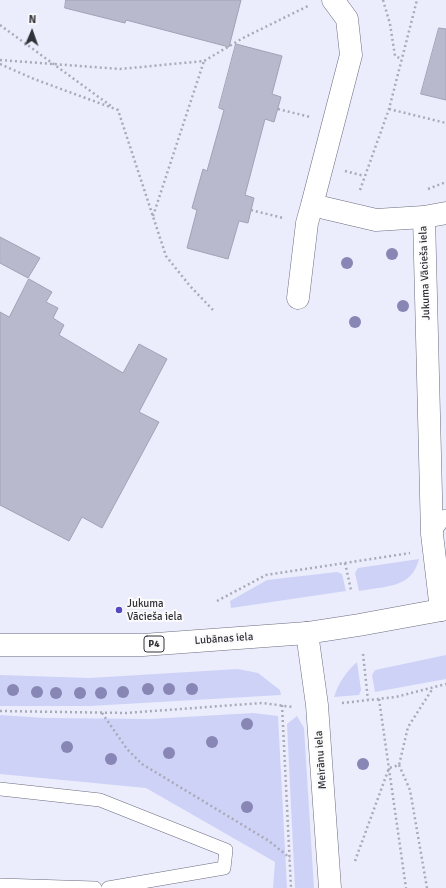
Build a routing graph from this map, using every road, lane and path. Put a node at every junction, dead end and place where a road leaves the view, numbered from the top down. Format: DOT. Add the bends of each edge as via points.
graph roads {
  1 [pos="383,0"];
  2 [pos="417,0"];
  3 [pos="324,1"];
  4 [pos="0,25"];
  5 [pos="402,59"];
  6 [pos="0,60"];
  7 [pos="51,62"];
  8 [pos="204,62"];
  9 [pos="0,64"];
  10 [pos="114,109"];
  11 [pos="278,109"];
  12 [pos="389,109"];
  13 [pos="334,122"];
  14 [pos="446,123"];
  15 [pos="446,182"];
  16 [pos="427,190"];
  17 [pos="362,196"];
  18 [pos="251,210"];
  19 [pos="446,212"];
  20 [pos="310,214"];
  21 [pos="153,217"];
  22 [pos="424,217"];
  23 [pos="298,298"];
  24 [pos="213,310"];
  25 [pos="446,516"];
  26 [pos="433,542"];
  27 [pos="345,563"];
  28 [pos="351,590"];
  29 [pos="217,601"];
  30 [pos="443,609"];
  31 [pos="307,633"];
  32 [pos="0,645"];
  33 [pos="363,654"];
  34 [pos="446,684"];
  35 [pos="433,688"];
  36 [pos="379,699"];
  37 [pos="368,700"];
  38 [pos="336,704"];
  39 [pos="282,706"];
  40 [pos="293,707"];
  41 [pos="0,711"];
  42 [pos="102,713"];
  43 [pos="399,765"];
  44 [pos="389,768"];
  45 [pos="0,788"];
  46 [pos="290,858"];
  47 [pos="353,867"];
  48 [pos="0,885"];
  49 [pos="95,888"];
  50 [pos="108,888"];
  51 [pos="291,888"];
  52 [pos="330,888"];
  53 [pos="406,888"];
  54 [pos="427,888"];
  1 -- 5 [label="path" via="395,56"];
  2 -- 5 [label="path"];
  3 -- 8 [label="path" via="243,38"];
  3 -- 13 [label="street" via="347,18 352,55"];
  4 -- 7 [label="path"];
  5 -- 12 [label="path"];
  6 -- 7 [label="path"];
  7 -- 8 [label="path" via="120,69"];
  7 -- 10 [label="path"];
  8 -- 21 [label="path"];
  9 -- 10 [label="path"];
  10 -- 21 [label="path" via="118,110"];
  11 -- 13 [label="path"];
  12 -- 14 [label="path"];
  12 -- 17 [label="path" via="359,191"];
  13 -- 20 [label="street"];
  15 -- 16 [label="path"];
  18 -- 20 [label="path"];
  19 -- 22 [label="street"];
  20 -- 22 [label="street, Jukuma Vācieša iela" via="376,220"];
  20 -- 23 [label="street"];
  21 -- 24 [label="path" via="166,256"];
  22 -- 26 [label="street, Jukuma Vācieša iela"];
  25 -- 26 [label="lane"];
  26 -- 27 [label="path"];
  26 -- 30 [label="street, Jukuma Vācieša iela"];
  27 -- 28 [label="path"];
  27 -- 29 [label="path" via="266,575"];
  30 -- 31 [label="street, Lubānas iela / P4"];
  31 -- 32 [label="street, Lubānas iela / P4" via="143,645"];
  31 -- 52 [label="street, Meirānu iela" via="317,705"];
  33 -- 37 [label="path"];
  34 -- 35 [label="path"];
  35 -- 36 [label="path"];
  35 -- 43 [label="path" via="408,727"];
  36 -- 37 [label="path"];
  36 -- 44 [label="path"];
  37 -- 38 [label="path"];
  39 -- 40 [label="path"];
  39 -- 42 [label="path" via="262,703"];
  39 -- 46 [label="path"];
  41 -- 42 [label="path"];
  42 -- 46 [label="path" via="127,749 142,764 269,841"];
  43 -- 44 [label="path"];
  43 -- 54 [label="path" via="410,790"];
  44 -- 47 [label="path"];
  44 -- 53 [label="path"];
  45 -- 50 [label="lane" via="100,800 226,850 224,868"];
  46 -- 51 [label="path"];
  48 -- 49 [label="lane"];
}
